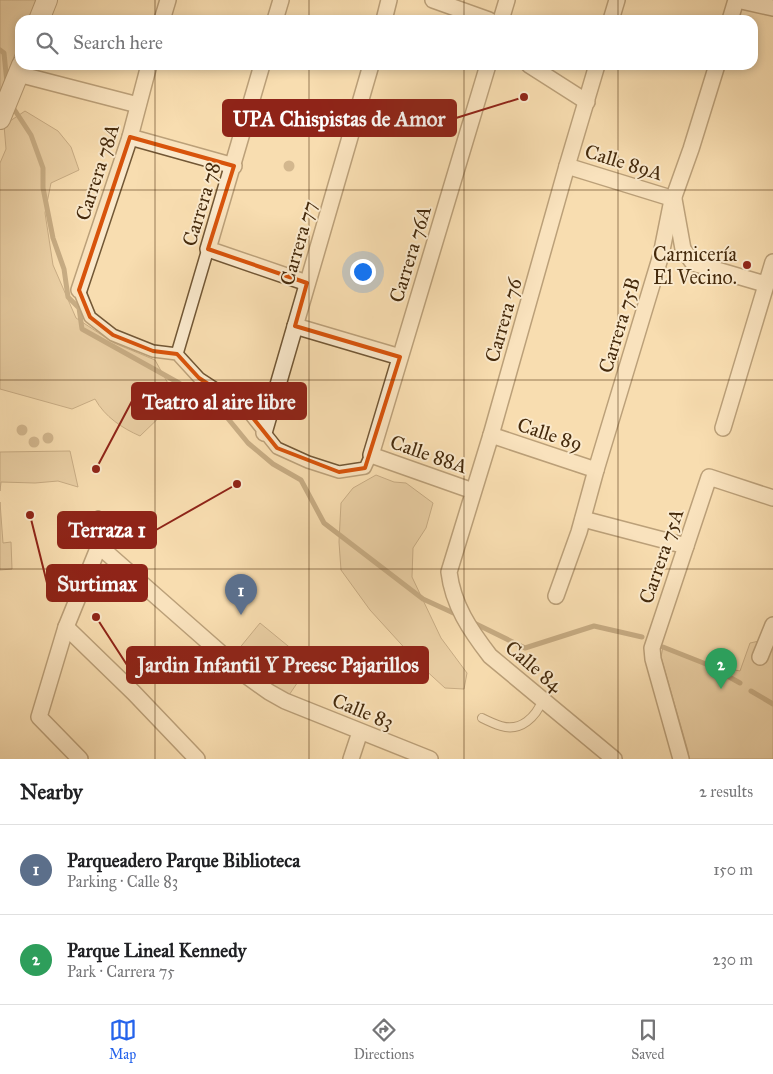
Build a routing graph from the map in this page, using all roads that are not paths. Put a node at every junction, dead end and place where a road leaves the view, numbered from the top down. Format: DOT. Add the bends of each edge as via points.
graph roads {
  1 [pos="47,0"];
  2 [pos="168,0"];
  3 [pos="281,0"];
  4 [pos="390,0"];
  5 [pos="433,0"];
  6 [pos="507,0"];
  7 [pos="617,0"];
  8 [pos="737,0"];
  9 [pos="773,8"];
  10 [pos="41,15"];
  11 [pos="164,15"];
  12 [pos="276,15"];
  13 [pos="386,15"];
  14 [pos="475,15"];
  15 [pos="502,15"];
  16 [pos="612,15"];
  17 [pos="732,15"];
  18 [pos="148,70"];
  19 [pos="261,70"];
  20 [pos="370,70"];
  21 [pos="486,70"];
  22 [pos="537,70"];
  23 [pos="597,70"];
  24 [pos="715,70"];
  25 [pos="18,73"];
  26 [pos="587,102"];
  27 [pos="138,105"];
  28 [pos="2,114"];
  29 [pos="130,137"];
  30 [pos="234,166"];
  31 [pos="567,166"];
  32 [pos="674,199"];
  33 [pos="208,249"];
  34 [pos="773,262"];
  35 [pos="307,283"];
  36 [pos="766,283"];
  37 [pos="79,290"];
  38 [pos="295,326"];
  39 [pos="177,354"];
  40 [pos="400,357"];
  41 [pos="723,428"];
  42 [pos="264,433"];
  43 [pos="491,435"];
  44 [pos="371,455"];
  45 [pos="596,470"];
  46 [pos="473,491"];
  47 [pos="773,498"];
  48 [pos="98,515"];
  49 [pos="583,519"];
  50 [pos="99,546"];
  51 [pos="686,546"];
  52 [pos="451,587"];
  53 [pos="556,596"];
  54 [pos="773,625"];
  55 [pos="66,627"];
  56 [pos="760,657"];
  57 [pos="543,699"];
  58 [pos="482,718"];
  59 [pos="360,732"];
  60 [pos="80,759"];
  61 [pos="197,759"];
  62 [pos="351,759"];
  63 [pos="430,759"];
  64 [pos="614,759"];
  65 [pos="681,759"];
  1 -- 10 [label="street"];
  2 -- 11 [label="street"];
  3 -- 12 [label="street"];
  4 -- 13 [label="street"];
  5 -- 14 [label="street"];
  6 -- 15 [label="street"];
  7 -- 16 [label="street"];
  8 -- 9 [label="street"];
  8 -- 17 [label="street"];
  18 -- 27 [label="street, Carrera 78A"];
  19 -- 30 [label="street, Carrera 78"];
  20 -- 35 [label="street, Carrera 77"];
  21 -- 40 [label="street, Carrera 76A"];
  22 -- 26 [label="street"];
  23 -- 26 [label="street, Carrera 76"];
  24 -- 32 [label="street, Carrera 75B"];
  25 -- 27 [label="street"];
  25 -- 28 [label="street"];
  26 -- 31 [label="street, Carrera 76"];
  27 -- 29 [label="street, Carrera 78A"];
  29 -- 30 [label="street"];
  29 -- 37 [label="street, Carrera 78A"];
  30 -- 33 [label="street, Carrera 78"];
  31 -- 32 [label="street, Calle 89A"];
  31 -- 43 [label="street, Carrera 76"];
  32 -- 36 [label="street, Calle 89A" via="682,249 693,263"];
  32 -- 45 [label="street, Carrera 75B" via="661,255"];
  33 -- 35 [label="street"];
  33 -- 39 [label="street, Carrera 78"];
  34 -- 36 [label="street"];
  35 -- 38 [label="street, Carrera 77"];
  36 -- 41 [label="street"];
  37 -- 39 [label="street" via="90,317 113,335 153,351"];
  38 -- 40 [label="street"];
  38 -- 42 [label="street, Carrera 77"];
  39 -- 42 [label="street" via="199,378 245,408"];
  40 -- 44 [label="street, Carrera 76A"];
  42 -- 44 [label="street" via="277,448 339,472 365,468"];
  43 -- 45 [label="street, Calle 89"];
  43 -- 46 [label="street, Carrera 76"];
  44 -- 46 [label="street, Calle 88A"];
  45 -- 49 [label="street, Carrera 75B"];
  46 -- 52 [label="street, Carrera 76" via="449,572"];
  47 -- 51 [label="street, Carrera 75A" via="709,477"];
  48 -- 50 [label="lane"];
  49 -- 51 [label="street"];
  49 -- 53 [label="street, Carrera 75B"];
  50 -- 55 [label="street"];
  50 -- 59 [label="street, Calle 83" via="269,692"];
  51 -- 65 [label="street, Carrera 75A" via="652,648"];
  52 -- 57 [label="street, Calle 84" via="458,610 490,656"];
  54 -- 56 [label="street"];
  55 -- 60 [label="street" via="39,717"];
  55 -- 61 [label="street"];
  57 -- 58 [label="lane" via="531,719 517,728 501,727"];
  57 -- 64 [label="street, Calle 84"];
  59 -- 62 [label="street"];
  59 -- 63 [label="street, Calle 83"];
}
